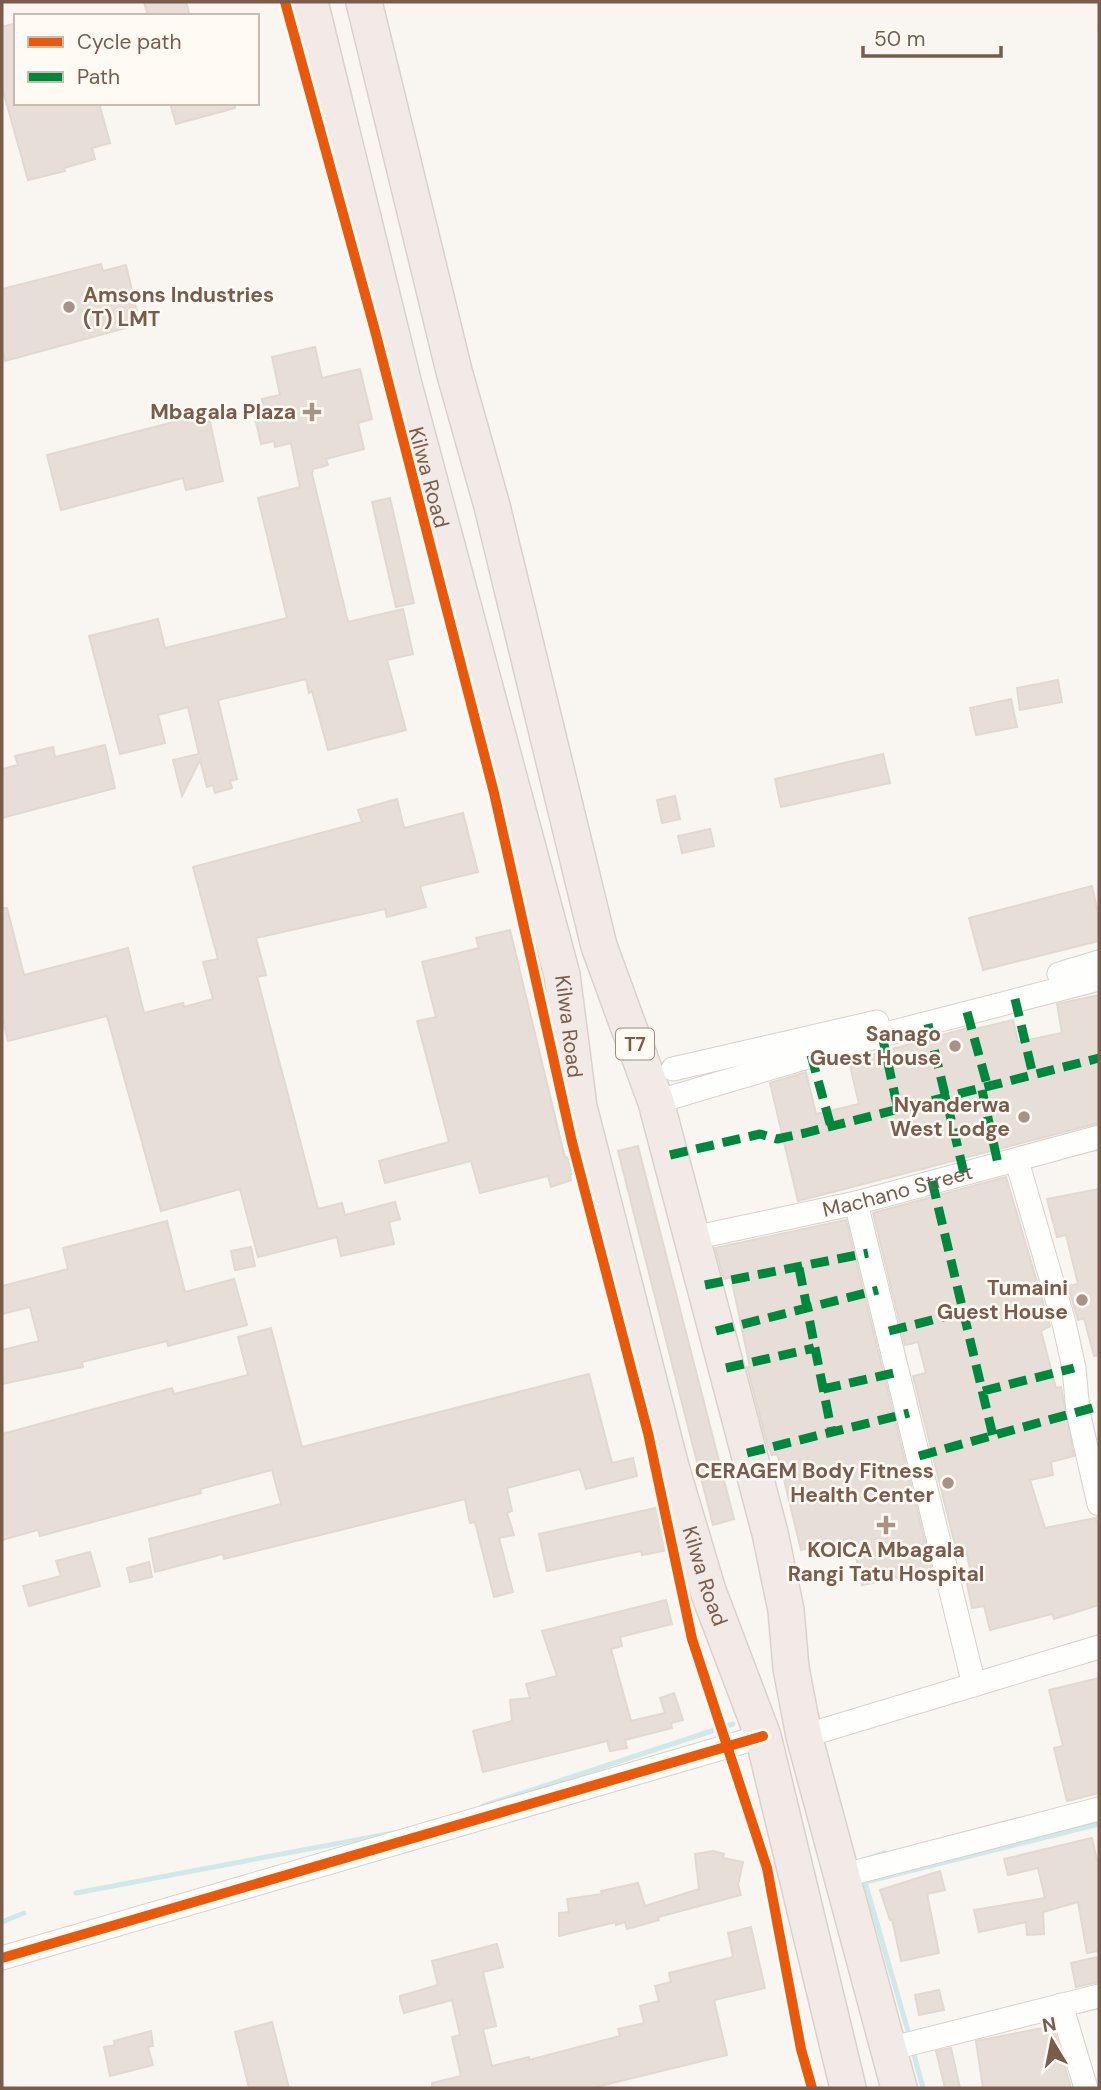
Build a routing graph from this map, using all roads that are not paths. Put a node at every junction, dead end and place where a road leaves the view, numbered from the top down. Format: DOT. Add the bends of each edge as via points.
graph roads {
  1 [pos="310,2"];
  2 [pos="364,2"];
  3 [pos="1099,961"];
  4 [pos="1099,979"];
  5 [pos="673,1069"];
  6 [pos="656,1102"];
  7 [pos="1099,1137"];
  8 [pos="1017,1160"];
  9 [pos="856,1203"];
  10 [pos="693,1238"];
  11 [pos="1099,1504"];
  12 [pos="1099,1647"];
  13 [pos="974,1685"];
  14 [pos="763,1736"];
  15 [pos="804,1736"];
  16 [pos="1099,1809"];
  17 [pos="841,1876"];
  18 [pos="2,1958"];
  19 [pos="1099,1996"];
  20 [pos="1061,2006"];
  21 [pos="889,2049"];
  22 [pos="848,2088"];
  23 [pos="899,2088"];
  24 [pos="1086,2088"];
  1 -- 14 [label="highway, Kilwa Road" via="404,385 562,975 579,1107 671,1467 697,1558"];
  2 -- 6 [label="highway, T7" via="599,946"];
  3 -- 5 [label="street" via="926,1011"];
  4 -- 6 [label="street" via="882,1035"];
  6 -- 10 [label="highway, T7"];
  7 -- 8 [label="street, Machano Street"];
  8 -- 9 [label="street, Machano Street"];
  8 -- 11 [label="street" via="1064,1323"];
  9 -- 10 [label="street, Machano Street"];
  9 -- 13 [label="street"];
  10 -- 15 [label="highway, T7" via="786,1609"];
  12 -- 13 [label="street"];
  13 -- 15 [label="street"];
  14 -- 18 [label="street"];
  14 -- 22 [label="highway, Kilwa Road"];
  15 -- 17 [label="highway, T7"];
  16 -- 17 [label="street"];
  17 -- 21 [label="highway, T7"];
  19 -- 20 [label="street"];
  20 -- 21 [label="street"];
  20 -- 24 [label="street"];
  21 -- 23 [label="highway, T7"];
}
